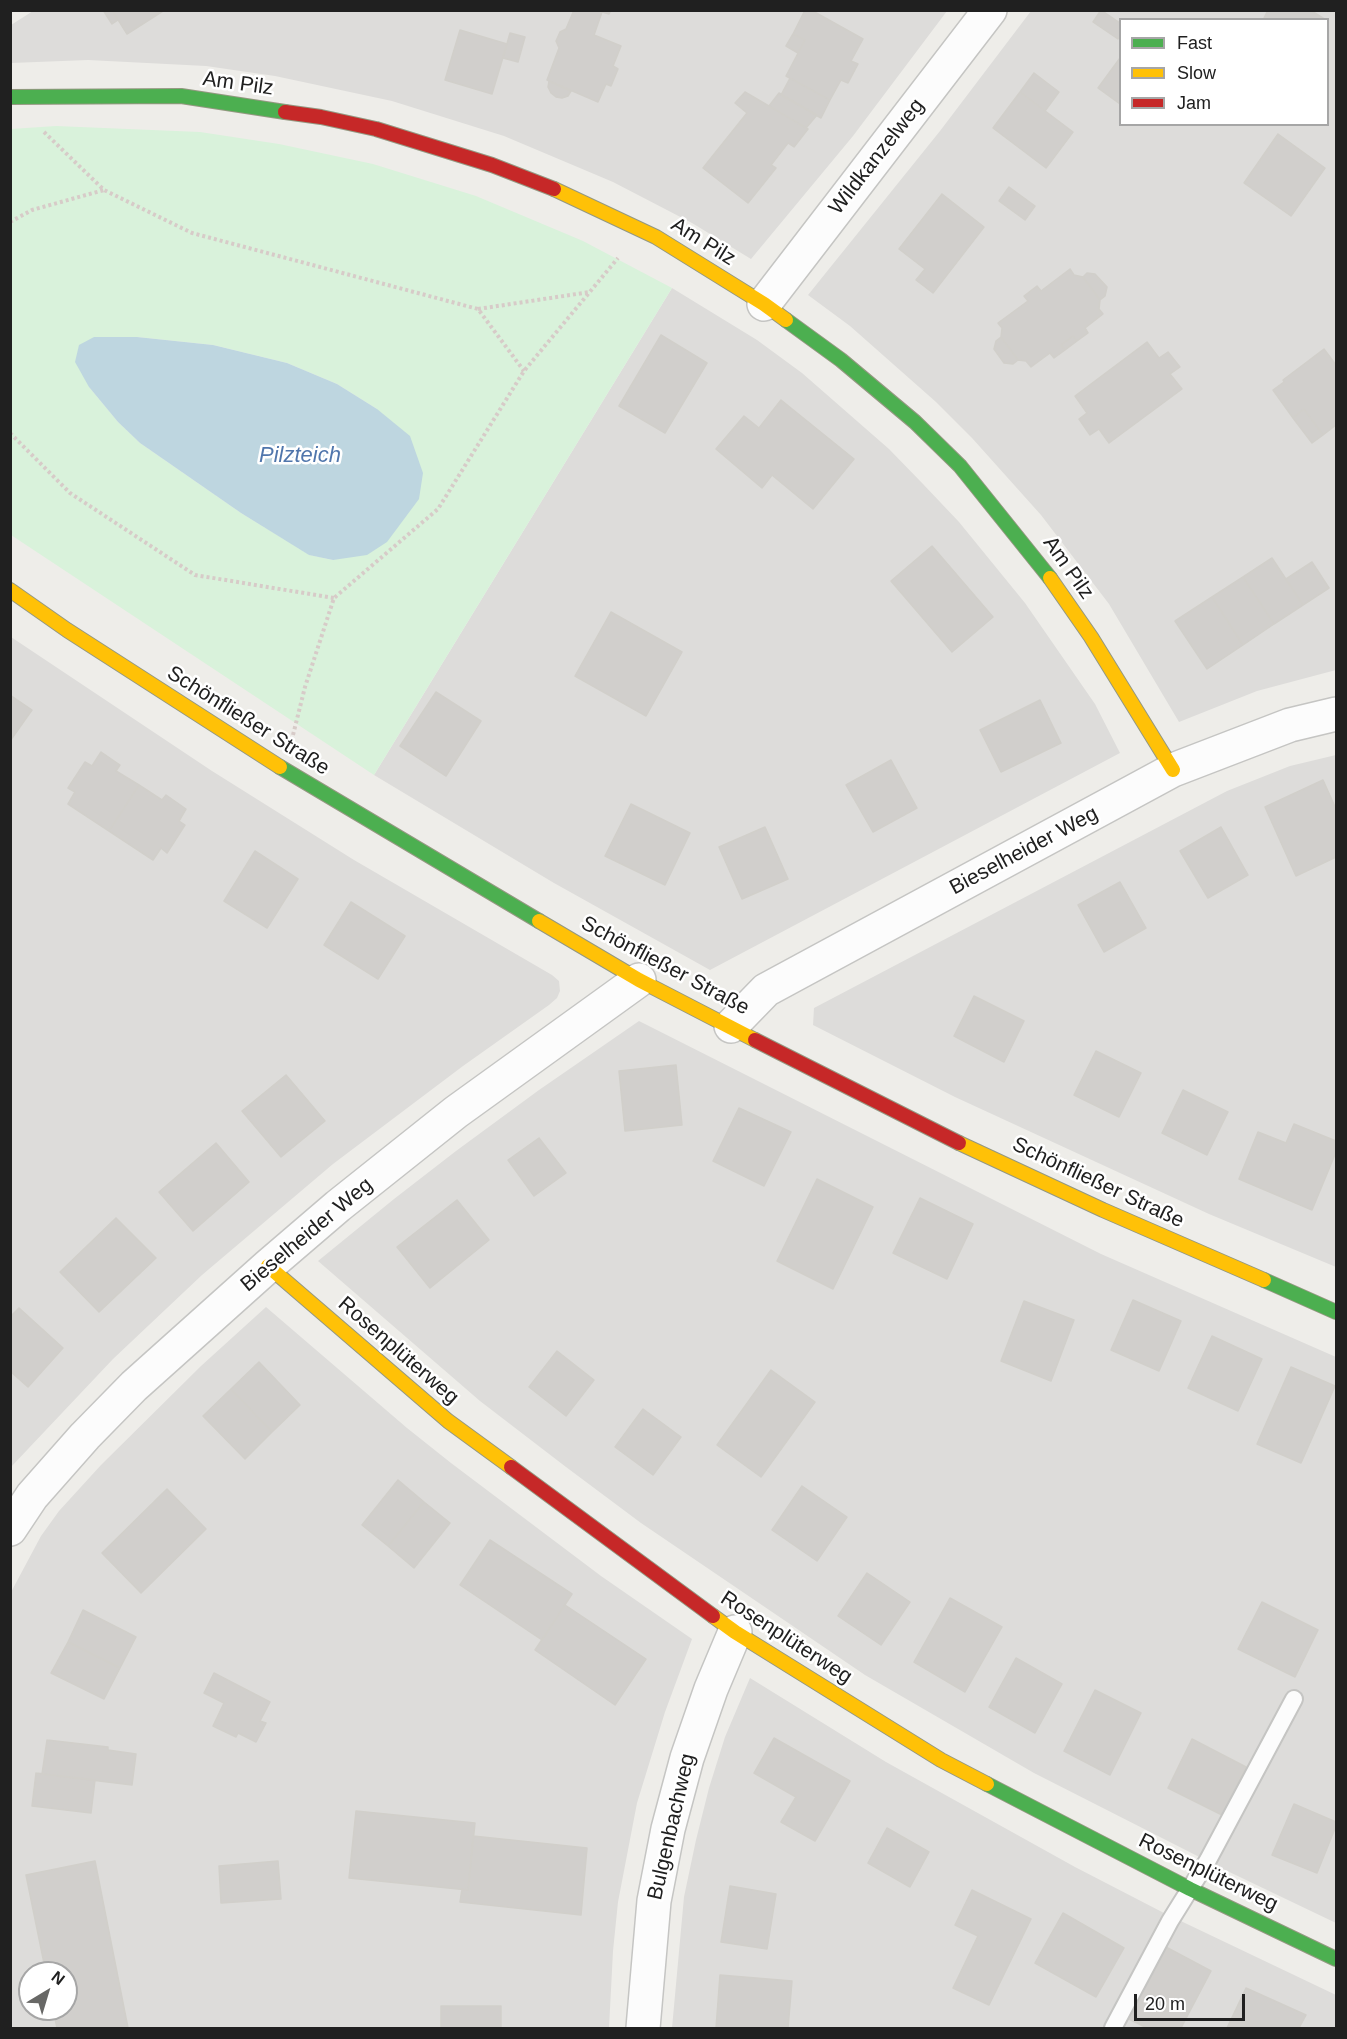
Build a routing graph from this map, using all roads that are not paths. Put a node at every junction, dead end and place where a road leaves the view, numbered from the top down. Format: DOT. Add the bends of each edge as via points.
graph roads {
  1 [pos="990,10"];
  2 [pos="10,97"];
  3 [pos="764,304"];
  4 [pos="10,590"];
  5 [pos="1336,714"];
  6 [pos="1173,770"];
  7 [pos="639,980"];
  8 [pos="731,1026"];
  9 [pos="268,1266"];
  10 [pos="1336,1312"];
  11 [pos="10,1529"];
  12 [pos="735,1632"];
  13 [pos="1294,1699"];
  14 [pos="1190,1889"];
  15 [pos="1336,1959"];
  16 [pos="643,2028"];
  17 [pos="1113,2028"];
  1 -- 3 [label="street, Wildkanzelweg"];
  2 -- 3 [label="street, Am Pilz" via="181,96 376,129 546,186 640,229"];
  3 -- 6 [label="street, Am Pilz" via="841,360 960,466 1047,573"];
  4 -- 7 [label="street, Schönfließer Straße" via="284,770"];
  5 -- 6 [label="street, Bieselheider Weg" via="1290,725"];
  6 -- 8 [label="street, Bieselheider Weg" via="766,990"];
  7 -- 8 [label="street, Schönfließer Straße"];
  7 -- 9 [label="street, Bieselheider Weg" via="456,1112"];
  8 -- 10 [label="street, Schönfließer Straße" via="921,1125"];
  9 -- 11 [label="street, Bieselheider Weg" via="134,1386 32,1496"];
  9 -- 12 [label="street, Rosenplüterweg" via="448,1421"];
  12 -- 14 [label="street, Rosenplüterweg" via="941,1760"];
  12 -- 16 [label="street, Bulgenbachweg" via="687,1758 668,1829 654,1901"];
  13 -- 14 [label="lane"];
  14 -- 15 [label="street, Rosenplüterweg"];
  14 -- 17 [label="lane"];
}
